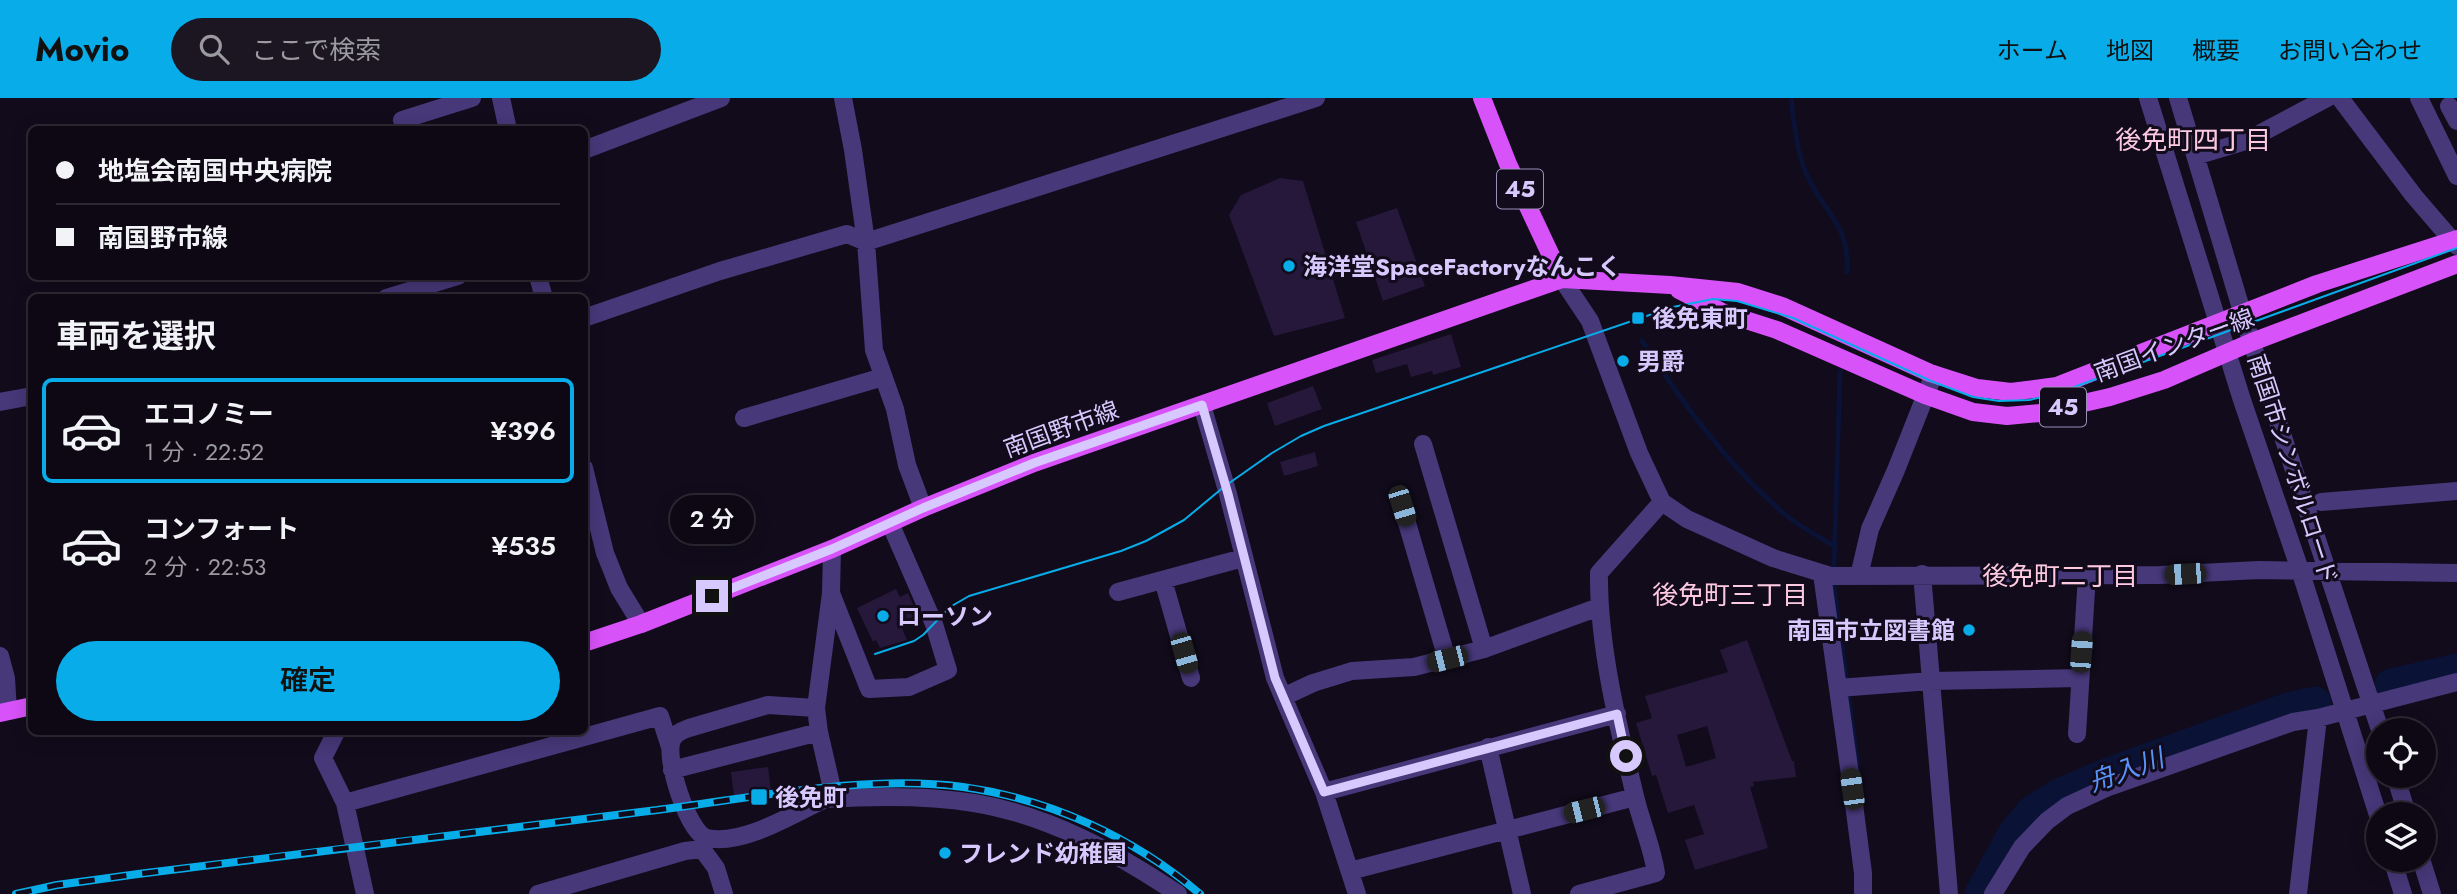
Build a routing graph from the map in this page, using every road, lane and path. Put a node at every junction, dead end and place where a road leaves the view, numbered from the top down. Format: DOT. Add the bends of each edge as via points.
graph roads {
  1 [pos="472,98"];
  2 [pos="500,98"];
  3 [pos="721,98"];
  4 [pos="843,98"];
  5 [pos="1316,98"];
  6 [pos="1482,98"];
  7 [pos="2148,98"];
  8 [pos="2178,98"];
  9 [pos="2327,98"];
  10 [pos="2340,98"];
  11 [pos="2419,98"];
  12 [pos="402,120"];
  13 [pos="507,126"];
  14 [pos="588,148"];
  15 [pos="2196,156"];
  16 [pos="2457,176"];
  17 [pos="866,242"];
  18 [pos="2456,242"];
  19 [pos="2457,264"];
  20 [pos="1562,279"];
  21 [pos="445,280"];
  22 [pos="1670,285"];
  23 [pos="399,294"];
  24 [pos="2243,314"];
  25 [pos="588,317"];
  26 [pos="2217,323"];
  27 [pos="2252,342"];
  28 [pos="2228,352"];
  29 [pos="1934,374"];
  30 [pos="883,377"];
  31 [pos="1925,395"];
  32 [pos="28,397"];
  33 [pos="0,402"];
  34 [pos="1202,405"];
  35 [pos="744,418"];
  36 [pos="1423,444"];
  37 [pos="588,486"];
  38 [pos="2457,491"];
  39 [pos="1662,502"];
  40 [pos="2321,502"];
  41 [pos="1402,506"];
  42 [pos="923,508"];
  43 [pos="890,523"];
  44 [pos="832,549"];
  45 [pos="1243,558"];
  46 [pos="2300,570"];
  47 [pos="2329,571"];
  48 [pos="2457,573"];
  49 [pos="1822,574"];
  50 [pos="1922,574"];
  51 [pos="2087,575"];
  52 [pos="1858,576"];
  53 [pos="1163,580"];
  54 [pos="1118,592"];
  55 [pos="831,593"];
  56 [pos="1598,607"];
  57 [pos="641,624"];
  58 [pos="588,642"];
  59 [pos="1484,649"];
  60 [pos="0,656"];
  61 [pos="1447,659"];
  62 [pos="1191,678"];
  63 [pos="2080,678"];
  64 [pos="1931,681"];
  65 [pos="2457,682"];
  66 [pos="1838,688"];
  67 [pos="1283,697"];
  68 [pos="2372,704"];
  69 [pos="28,707"];
  70 [pos="2346,710"];
  71 [pos="4,712"];
  72 [pos="1617,714"];
  73 [pos="2318,718"];
  74 [pos="2377,718"];
  75 [pos="817,720"];
  76 [pos="2077,734"];
  77 [pos="334,735"];
  78 [pos="670,747"];
  79 [pos="1488,747"];
  80 [pos="672,770"];
  81 [pos="1324,792"];
  82 [pos="1635,797"];
  83 [pos="825,799"];
  84 [pos="2374,802"];
  85 [pos="345,803"];
  86 [pos="1507,829"];
  87 [pos="704,843"];
  88 [pos="1350,871"];
  89 [pos="2396,872"];
  90 [pos="2425,872"];
  91 [pos="365,894"];
  92 [pos="538,894"];
  93 [pos="724,894"];
  94 [pos="1178,894"];
  95 [pos="1357,894"];
  96 [pos="1522,894"];
  97 [pos="1579,894"];
  98 [pos="1863,894"];
  99 [pos="1949,894"];
  100 [pos="1993,894"];
  101 [pos="2298,894"];
  102 [pos="2403,894"];
  103 [pos="2432,894"];
  1 -- 12 [label="street"];
  2 -- 13 [label="street"];
  3 -- 14 [label="street"];
  4 -- 17 [label="street"];
  5 -- 17 [label="street"];
  6 -- 20 [label="main road, 45" via="1507,164"];
  7 -- 26 [label="street, 南国市シンボルロード"];
  8 -- 15 [label="street, 南国市シンボルロード"];
  9 -- 15 [label="street" via="2246,141"];
  10 -- 18 [label="street" via="2414,196"];
  11 -- 16 [label="street"];
  15 -- 24 [label="street, 南国市シンボルロード"];
  17 -- 25 [label="street" via="847,234"];
  17 -- 30 [label="street" via="874,350"];
  18 -- 24 [label="main road, 南国インター線 / 45" via="2372,265"];
  19 -- 27 [label="main road, 南国インター線 / 45"];
  20 -- 22 [label="main road, 南国インター線 / 45"];
  20 -- 34 [label="main road, 南国野市線"];
  20 -- 39 [label="street" via="1590,321"];
  21 -- 23 [label="street"];
  22 -- 29 [label="main road, 南国インター線 / 45" via="1738,292 1782,306"];
  22 -- 31 [label="main road, 南国インター線 / 45" via="1724,313 1777,330"];
  24 -- 26 [label="main road, 南国インター線 / 45"];
  24 -- 27 [label="street, 南国市シンボルロード"];
  26 -- 28 [label="street, 南国市シンボルロード"];
  26 -- 29 [label="main road, 南国インター線 / 45" via="2044,389 1996,392"];
  27 -- 28 [label="main road, 南国インター線 / 45"];
  27 -- 47 [label="street, 南国市シンボルロード"];
  28 -- 31 [label="main road, 南国インター線 / 45" via="2110,397 2025,415 1991,415"];
  28 -- 46 [label="street, 南国市シンボルロード"];
  29 -- 31 [label="street"];
  30 -- 35 [label="street"];
  30 -- 42 [label="street"];
  31 -- 52 [label="street" via="1870,529"];
  32 -- 33 [label="street"];
  34 -- 42 [label="main road, 南国野市線" via="1034,463"];
  34 -- 45 [label="street"];
  36 -- 59 [label="street"];
  37 -- 57 [label="street" via="605,553"];
  38 -- 40 [label="street"];
  39 -- 49 [label="street" via="1687,519 1773,558"];
  39 -- 56 [label="street" via="1599,573"];
  41 -- 61 [label="street"];
  42 -- 43 [label="main road, 南国野市線"];
  43 -- 44 [label="main road, 南国野市線"];
  43 -- 55 [label="street" via="934,624 948,670 909,687 869,689"];
  44 -- 55 [label="street"];
  44 -- 57 [label="main road, 南国野市線"];
  45 -- 53 [label="street"];
  45 -- 67 [label="street"];
  46 -- 47 [label="street"];
  46 -- 51 [label="street"];
  46 -- 70 [label="street, 南国市シンボルロード"];
  47 -- 48 [label="street"];
  47 -- 68 [label="street, 南国市シンボルロード"];
  49 -- 52 [label="street"];
  49 -- 66 [label="street"];
  50 -- 51 [label="street"];
  50 -- 52 [label="street"];
  50 -- 64 [label="street"];
  51 -- 63 [label="street"];
  53 -- 54 [label="street"];
  53 -- 62 [label="street"];
  55 -- 75 [label="street"];
  56 -- 59 [label="street"];
  56 -- 72 [label="street"];
  57 -- 58 [label="main road, 南国野市線"];
  59 -- 61 [label="street"];
  60 -- 71 [label="street" via="6,678"];
  61 -- 67 [label="street" via="1415,667 1352,671"];
  63 -- 64 [label="street"];
  63 -- 76 [label="street"];
  64 -- 66 [label="street"];
  64 -- 99 [label="street"];
  65 -- 68 [label="street"];
  66 -- 98 [label="street"];
  67 -- 81 [label="street"];
  68 -- 70 [label="street"];
  68 -- 74 [label="street, 南国市シンボルロード"];
  69 -- 71 [label="main road"];
  70 -- 73 [label="street"];
  70 -- 84 [label="street, 南国市シンボルロード"];
  72 -- 79 [label="street"];
  72 -- 82 [label="street"];
  73 -- 100 [label="street" via="2293,722 2067,806 2022,847"];
  73 -- 101 [label="street"];
  75 -- 78 [label="street" via="768,705 681,731"];
  75 -- 80 [label="street"];
  75 -- 83 [label="street" via="831,784"];
  77 -- 85 [label="street" via="323,758"];
  78 -- 80 [label="street"];
  78 -- 85 [label="street" via="660,716"];
  79 -- 81 [label="street"];
  79 -- 86 [label="street"];
  80 -- 87 [label="street" via="690,820"];
  81 -- 88 [label="street"];
  82 -- 86 [label="street"];
  82 -- 97 [label="street" via="1656,873"];
  83 -- 87 [label="street" via="746,836"];
  83 -- 94 [label="street" via="928,799 975,803 1019,814 1133,863"];
  85 -- 91 [label="street"];
  86 -- 88 [label="street"];
  86 -- 96 [label="street"];
  87 -- 92 [label="street"];
  87 -- 93 [label="street"];
  88 -- 95 [label="street"];
  89 -- 102 [label="street"];
  90 -- 103 [label="street"];
}
